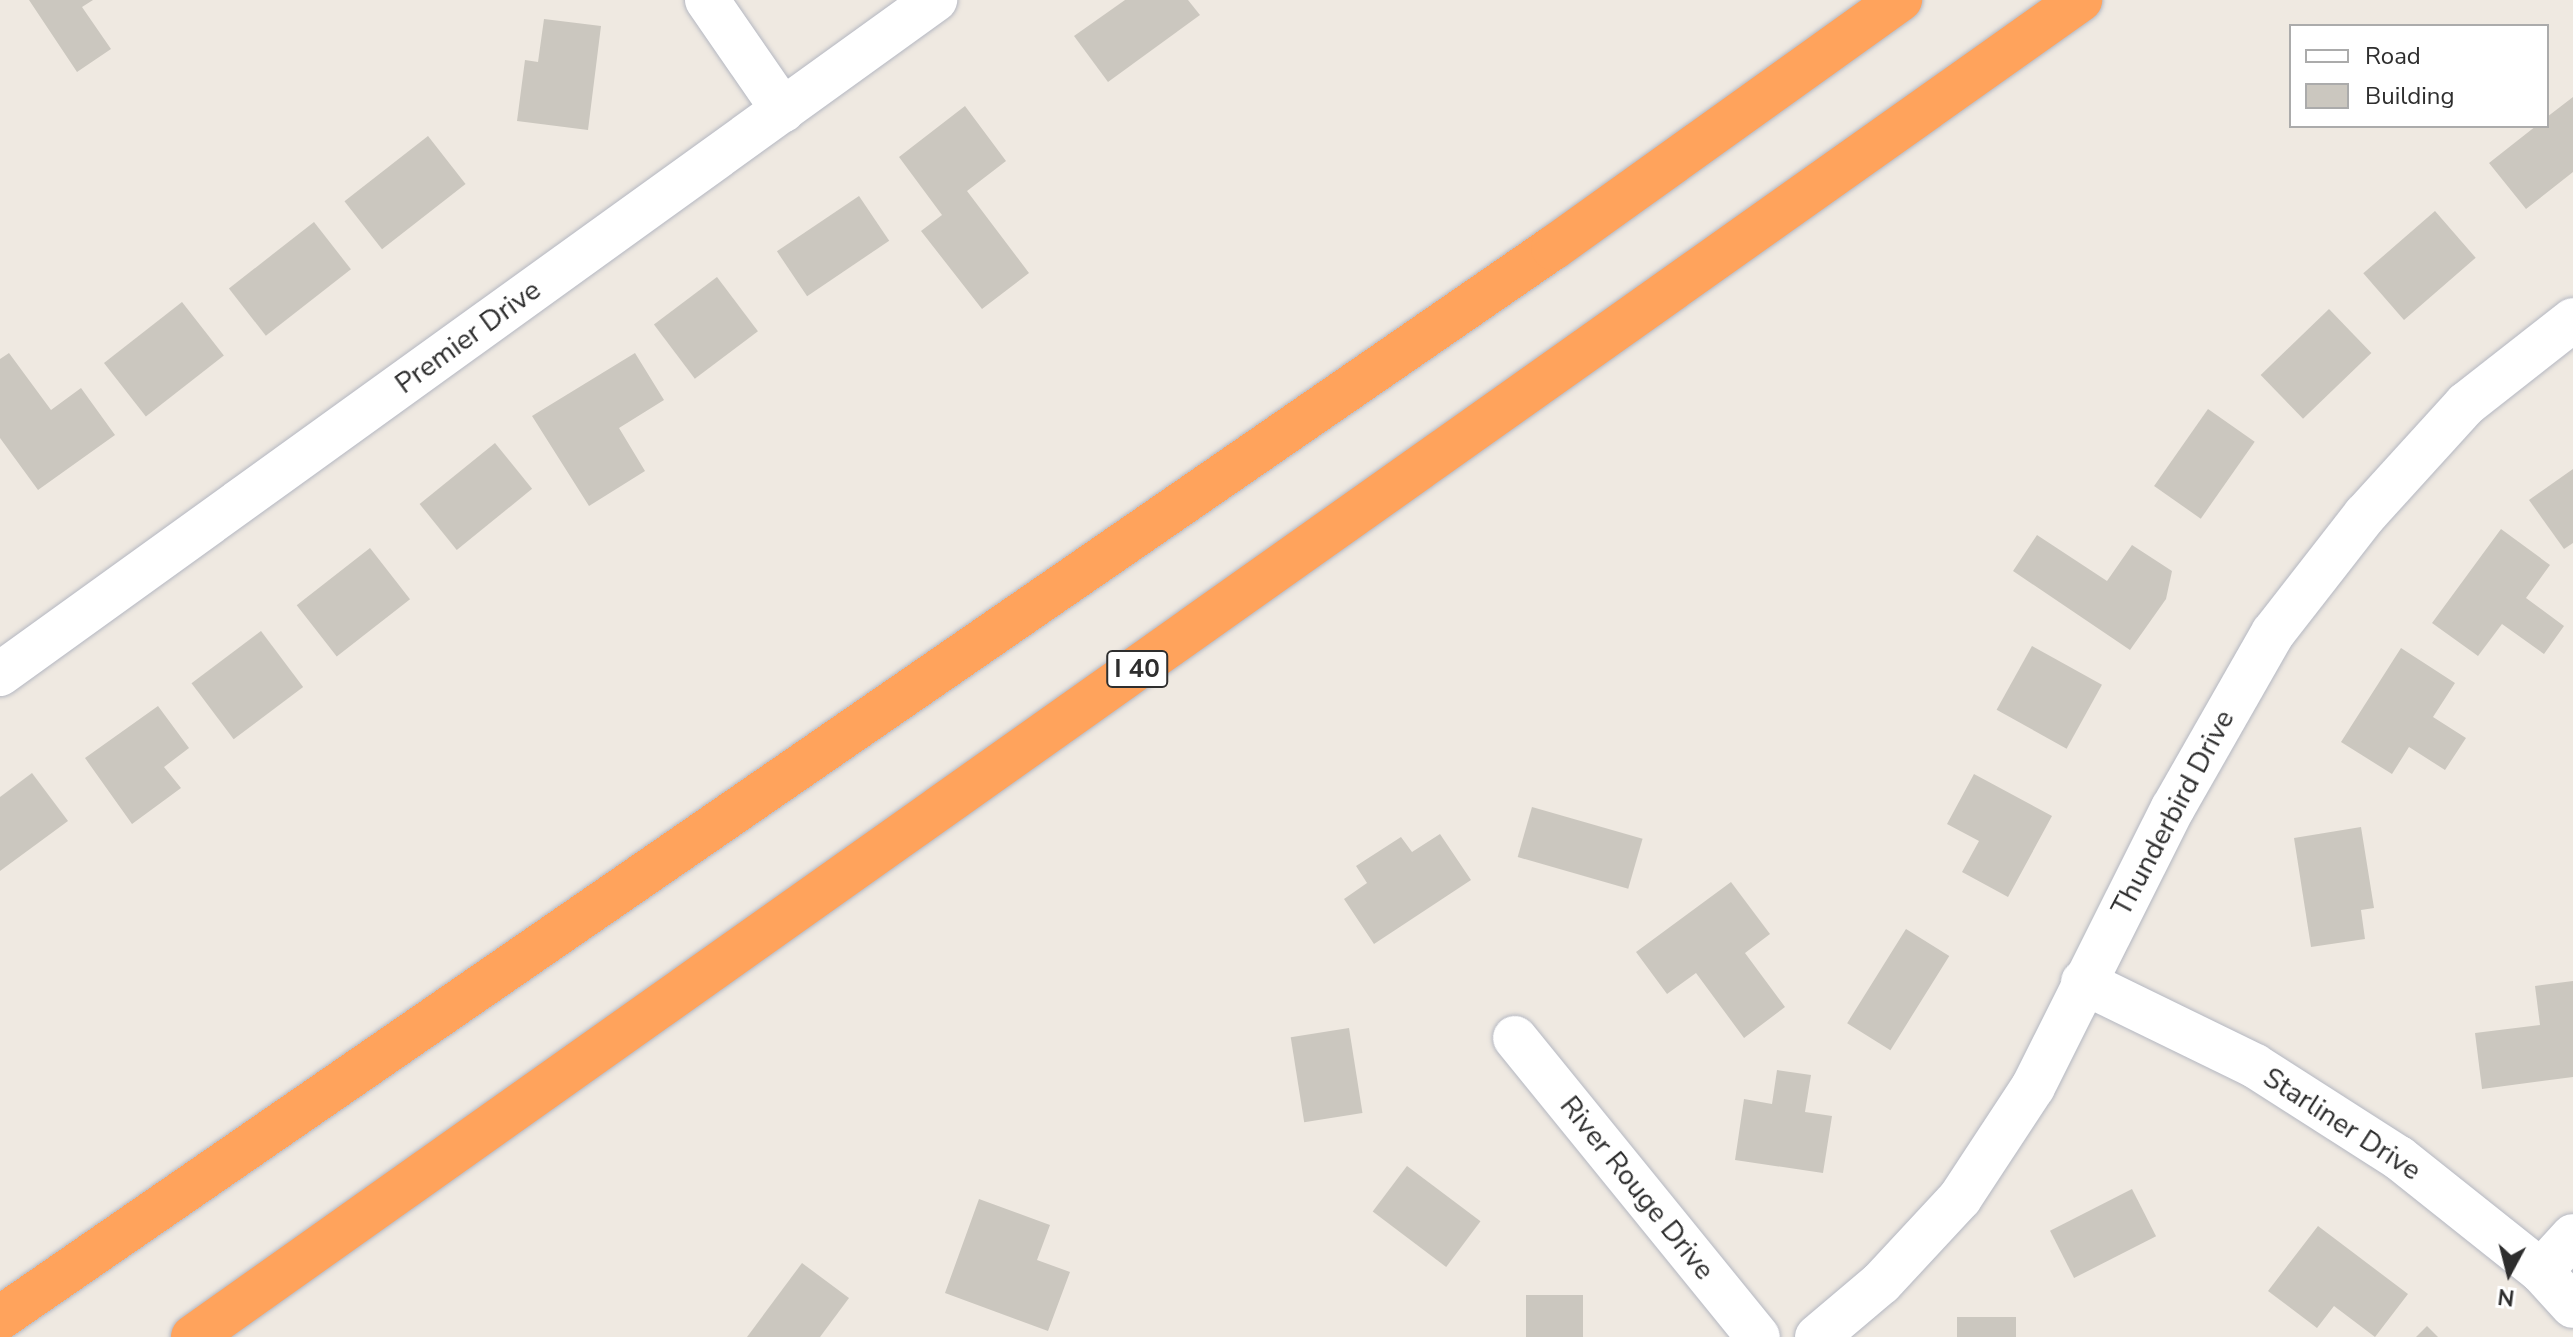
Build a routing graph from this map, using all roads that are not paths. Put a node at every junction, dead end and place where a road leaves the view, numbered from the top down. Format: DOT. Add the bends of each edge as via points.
graph roads {
  1 [pos="707,0"];
  2 [pos="935,0"];
  3 [pos="1900,0"];
  4 [pos="2080,0"];
  5 [pos="783,110"];
  6 [pos="2573,320"];
  7 [pos="0,674"];
  8 [pos="2083,982"];
  9 [pos="1515,1038"];
  10 [pos="2573,1236"];
  11 [pos="2541,1271"];
  12 [pos="2573,1306"];
  13 [pos="0,1318"];
  14 [pos="193,1337"];
  15 [pos="1758,1337"];
  16 [pos="1817,1337"];
  1 -- 5 [label="street"];
  2 -- 5 [label="street, Premier Drive"];
  3 -- 13 [label="highway" via="1553,248"];
  4 -- 14 [label="highway, I 40"];
  5 -- 7 [label="street, Premier Drive"];
  6 -- 8 [label="street, Thunderbird Drive" via="2466,404 2365,515 2273,633 2173,808"];
  8 -- 11 [label="street, Starliner Drive" via="2255,1066 2399,1158"];
  8 -- 16 [label="street, Thunderbird Drive" via="2033,1087 1960,1198 1881,1283"];
  9 -- 15 [label="street, River Rouge Drive"];
  10 -- 11 [label="street"];
  11 -- 12 [label="street, Starliner Drive"];
}
